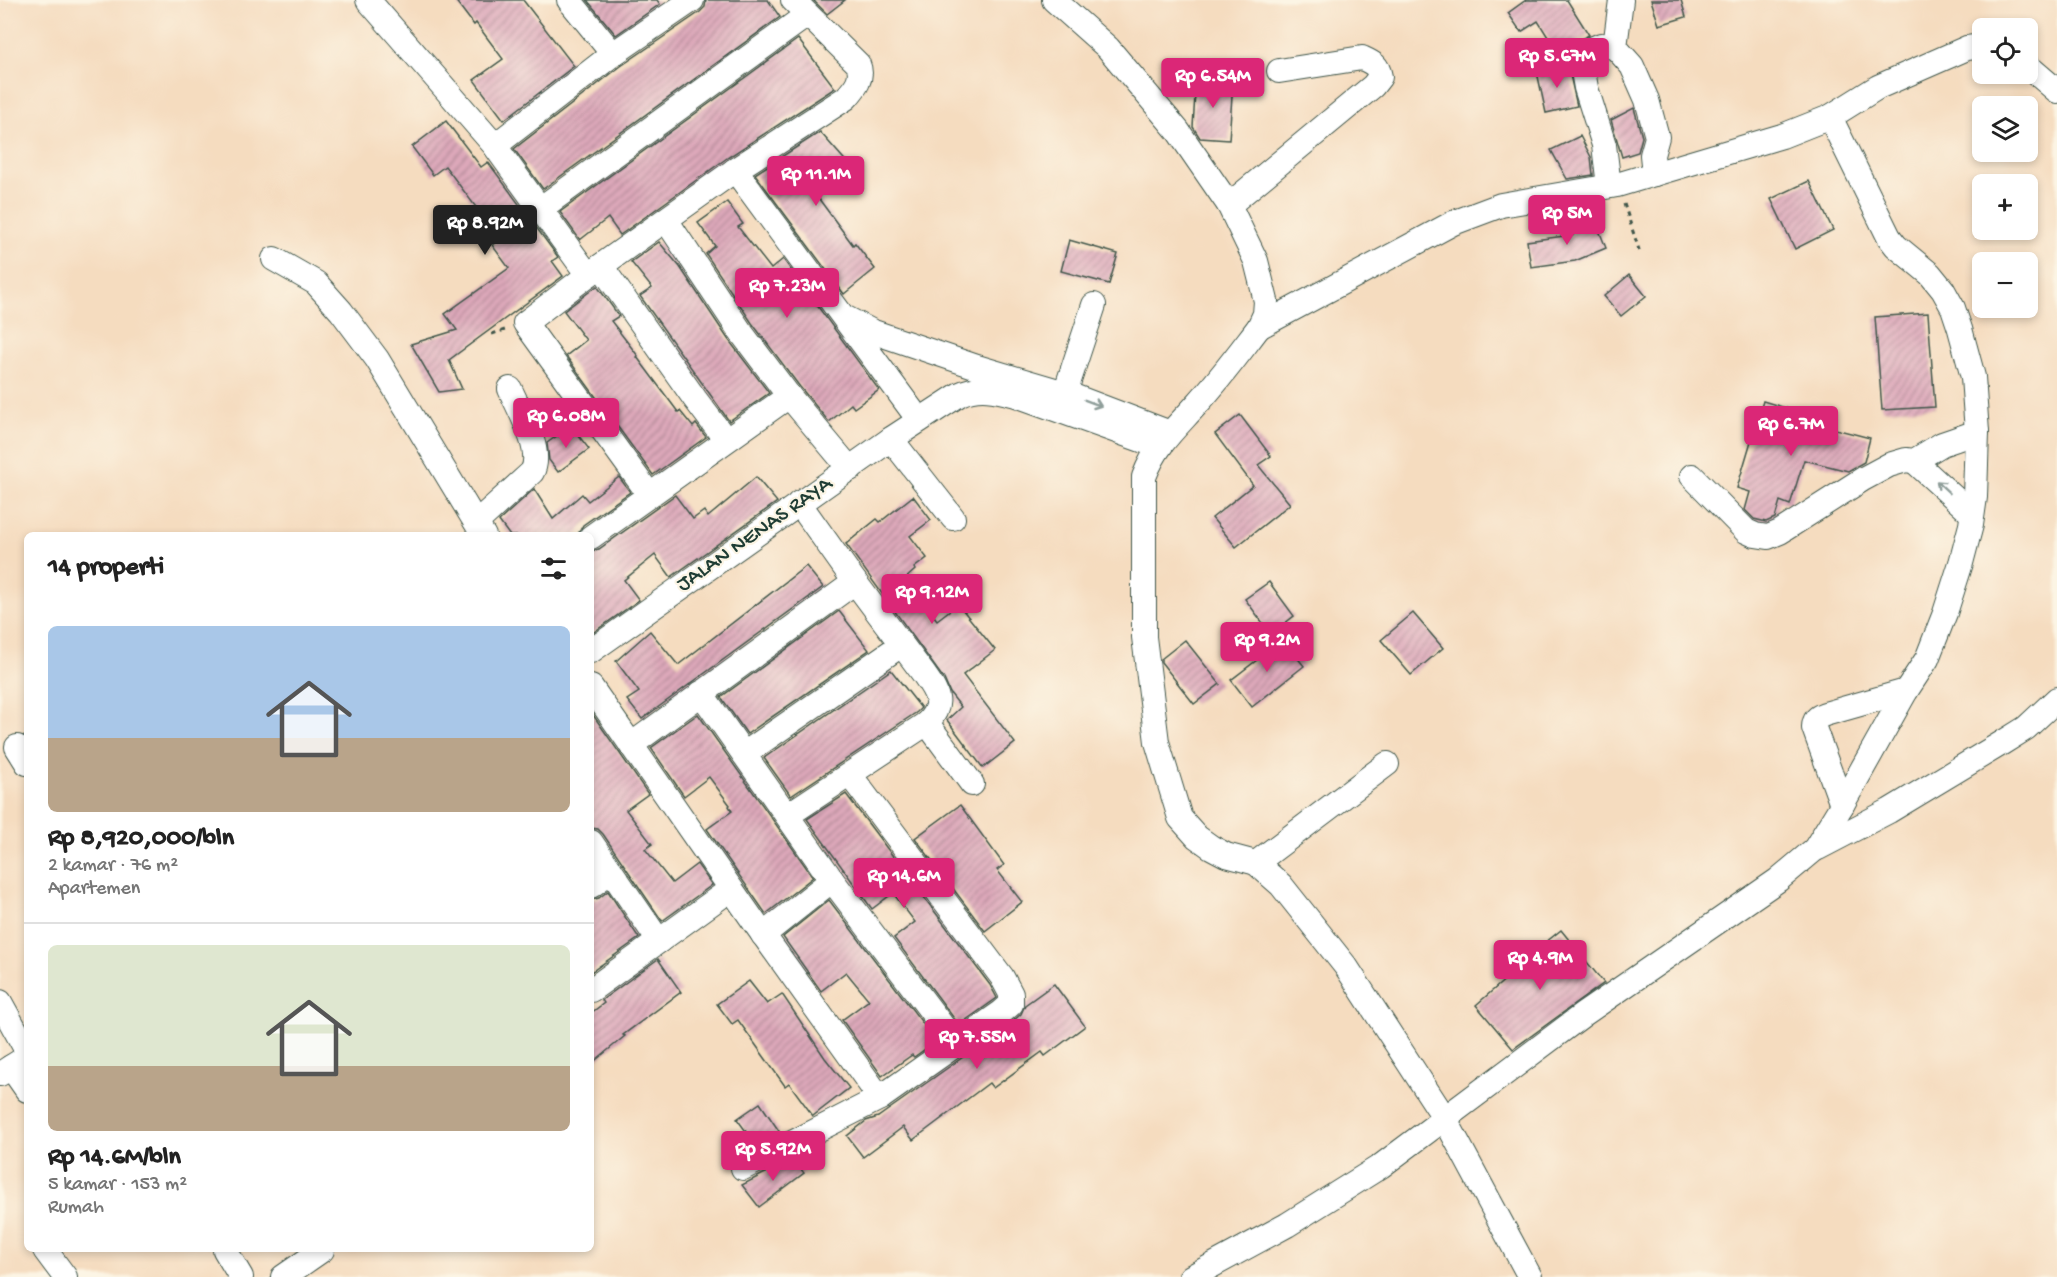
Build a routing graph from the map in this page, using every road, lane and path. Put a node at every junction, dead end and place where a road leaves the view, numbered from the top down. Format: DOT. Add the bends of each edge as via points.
graph roads {
  1 [pos="368,0"];
  2 [pos="569,0"];
  3 [pos="1054,0"];
  4 [pos="1621,0"];
  5 [pos="677,4"];
  6 [pos="800,7"];
  7 [pos="1615,47"];
  8 [pos="1972,47"];
  9 [pos="613,54"];
  10 [pos="1279,71"];
  11 [pos="2038,75"];
  12 [pos="2057,91"];
  13 [pos="1830,117"];
  14 [pos="496,147"];
  15 [pos="735,170"];
  16 [pos="1654,174"];
  17 [pos="1613,186"];
  18 [pos="1229,205"];
  19 [pos="540,208"];
  20 [pos="666,220"];
  21 [pos="1640,253"];
  22 [pos="274,259"];
  23 [pos="595,270"];
  24 [pos="1094,305"];
  25 [pos="846,318"];
  26 [pos="1259,327"];
  27 [pos="975,378"];
  28 [pos="510,389"];
  29 [pos="1065,393"];
  30 [pos="789,396"];
  31 [pos="919,420"];
  32 [pos="1977,432"];
  33 [pos="891,439"];
  34 [pos="726,440"];
  35 [pos="1164,440"];
  36 [pos="1914,460"];
  37 [pos="850,469"];
  38 [pos="1692,476"];
  39 [pos="649,495"];
  40 [pos="799,503"];
  41 [pos="1972,514"];
  42 [pos="953,518"];
  43 [pos="481,529"];
  44 [pos="594,535"];
  45 [pos="855,582"];
  46 [pos="901,645"];
  47 [pos="594,649"];
  48 [pos="594,691"];
  49 [pos="1906,692"];
  50 [pos="701,693"];
  51 [pos="2057,699"];
  52 [pos="927,723"];
  53 [pos="631,745"];
  54 [pos="744,754"];
  55 [pos="1387,764"];
  56 [pos="850,775"];
  57 [pos="972,784"];
  58 [pos="1842,805"];
  59 [pos="788,815"];
  60 [pos="594,846"];
  61 [pos="1815,849"];
  62 [pos="1256,863"];
  63 [pos="611,871"];
  64 [pos="832,880"];
  65 [pos="594,883"];
  66 [pos="731,888"];
  67 [pos="764,935"];
  68 [pos="659,942"];
  69 [pos="594,988"];
  70 [pos="0,1002"];
  71 [pos="956,1044"];
  72 [pos="16,1062"];
  73 [pos="24,1082"];
  74 [pos="880,1098"];
  75 [pos="1444,1117"];
  76 [pos="743,1168"];
  77 [pos="46,1252"];
  78 [pos="226,1252"];
  79 [pos="319,1252"];
  80 [pos="65,1277"];
  81 [pos="241,1277"];
  82 [pos="282,1277"];
  83 [pos="1191,1277"];
  84 [pos="1530,1277"];
  1 -- 14 [label="street"];
  2 -- 9 [label="street"];
  3 -- 18 [label="street" via="1108,48 1171,123"];
  4 -- 7 [label="street"];
  5 -- 9 [label="street"];
  6 -- 15 [label="street" via="858,64 861,71 857,85 846,98"];
  6 -- 19 [label="street"];
  7 -- 16 [label="street" via="1632,66 1647,100 1657,137 1652,155"];
  7 -- 17 [label="street" via="1601,45 1587,51 1582,65"];
  8 -- 13 [label="street" via="1878,87"];
  9 -- 14 [label="street"];
  10 -- 18 [label="street" via="1362,58 1374,63 1380,77"];
  11 -- 12 [label="street"];
  13 -- 16 [label="street" via="1782,136"];
  13 -- 32 [label="street" via="1889,237 1930,274 1953,308 1973,377"];
  14 -- 19 [label="street"];
  15 -- 20 [label="street"];
  15 -- 25 [label="street"];
  16 -- 17 [label="street"];
  17 -- 21 [label="path"];
  17 -- 26 [label="street" via="1501,205 1476,213"];
  18 -- 26 [label="street" via="1256,261 1266,301"];
  19 -- 23 [label="street"];
  20 -- 23 [label="street"];
  20 -- 30 [label="street"];
  22 -- 43 [label="street" via="316,283 341,311 377,359"];
  23 -- 34 [label="street"];
  23 -- 39 [label="street" via="525,323"];
  24 -- 29 [label="street"];
  25 -- 27 [label="street"];
  25 -- 31 [label="street"];
  26 -- 35 [label="street"];
  27 -- 29 [label="street"];
  27 -- 31 [label="street, JALAN NENAS RAYA"];
  27 -- 35 [label="street" via="994,390"];
  28 -- 43 [label="street" via="532,437 535,467"];
  29 -- 35 [label="street, one-way"];
  30 -- 34 [label="street"];
  30 -- 37 [label="street"];
  31 -- 33 [label="street, JALAN NENAS RAYA"];
  32 -- 36 [label="street" via="1942,444"];
  32 -- 41 [label="street"];
  33 -- 37 [label="street, JALAN NENAS RAYA"];
  33 -- 42 [label="street"];
  34 -- 39 [label="street"];
  35 -- 62 [label="street" via="1144,477 1144,637 1157,741 1180,818 1211,847"];
  36 -- 38 [label="street" via="1889,465 1768,537 1746,531"];
  41 -- 36 [label="street, one-way"];
  37 -- 40 [label="street, JALAN NENAS RAYA"];
  39 -- 44 [label="street"];
  40 -- 45 [label="street"];
  40 -- 47 [label="street, JALAN NENAS RAYA"];
  41 -- 49 [label="street" via="1945,613 1927,659"];
  45 -- 46 [label="street"];
  45 -- 50 [label="street"];
  46 -- 52 [label="street" via="939,701"];
  46 -- 54 [label="street"];
  48 -- 53 [label="street"];
  49 -- 58 [label="street"];
  49 -- 58 [label="street" via="1817,717 1814,728"];
  50 -- 53 [label="street"];
  50 -- 54 [label="street"];
  51 -- 61 [label="street" via="2026,728 2002,743"];
  52 -- 56 [label="street"];
  52 -- 57 [label="street"];
  53 -- 66 [label="street"];
  54 -- 59 [label="street"];
  55 -- 62 [label="street"];
  56 -- 59 [label="street"];
  56 -- 71 [label="street" via="1011,994 1011,1004"];
  58 -- 61 [label="street"];
  59 -- 64 [label="street"];
  60 -- 63 [label="street"];
  61 -- 75 [label="street" via="1778,880"];
  62 -- 75 [label="street" via="1281,885 1347,968"];
  63 -- 65 [label="street"];
  63 -- 68 [label="street"];
  64 -- 67 [label="street"];
  64 -- 71 [label="street"];
  66 -- 67 [label="street"];
  66 -- 68 [label="street"];
  67 -- 74 [label="street"];
  68 -- 69 [label="street"];
  70 -- 72 [label="street"];
  71 -- 74 [label="street"];
  72 -- 73 [label="street"];
  74 -- 76 [label="street"];
  75 -- 83 [label="street" via="1381,1166 1317,1207"];
  75 -- 84 [label="street"];
  77 -- 80 [label="street"];
  78 -- 81 [label="street"];
  79 -- 82 [label="street"];
}
